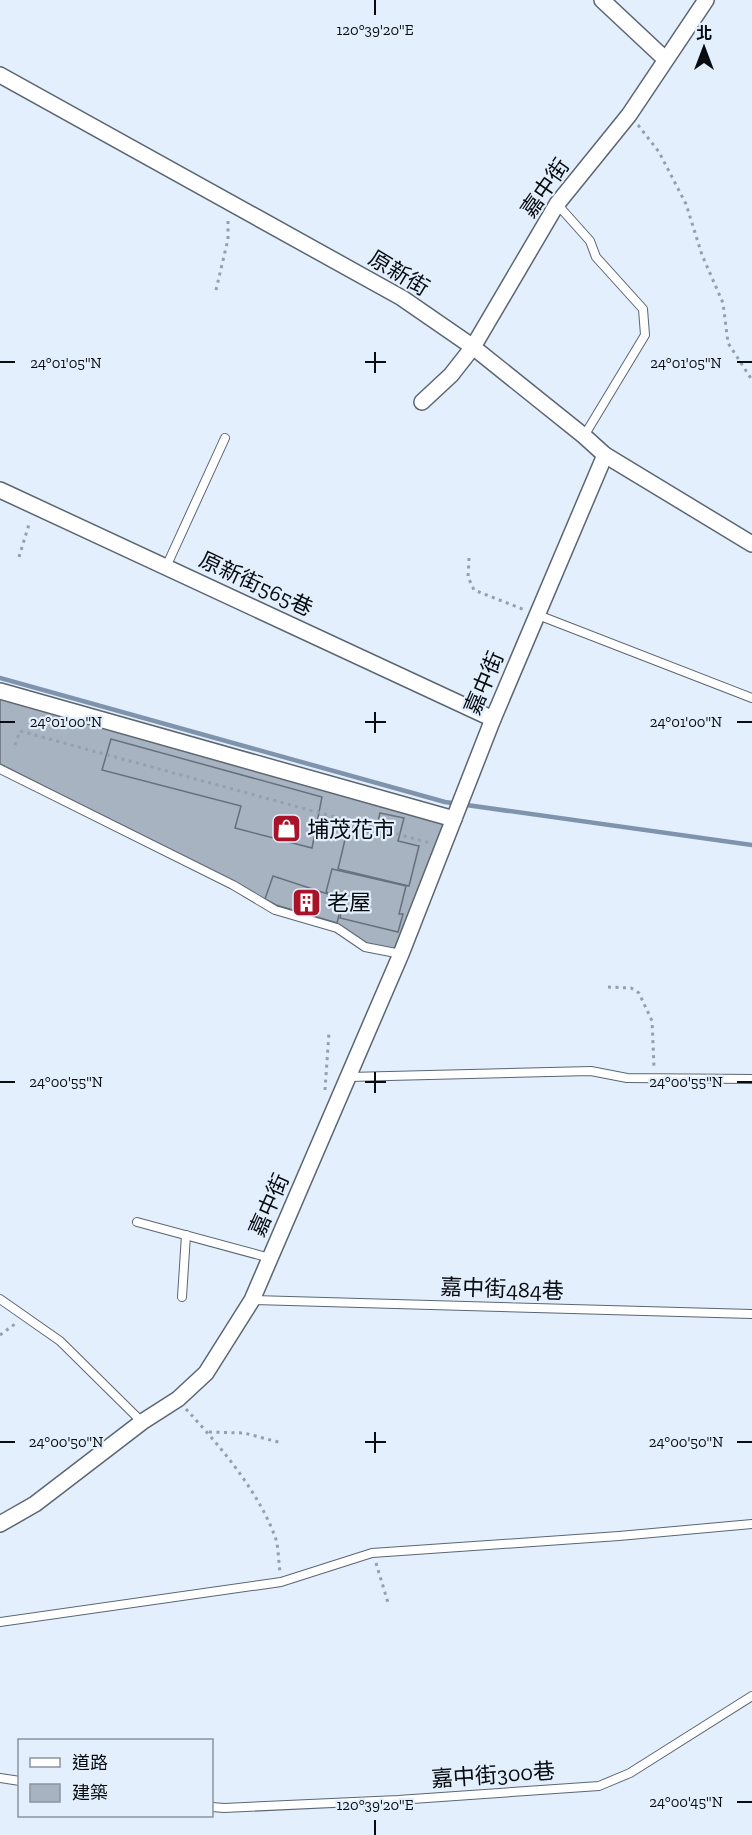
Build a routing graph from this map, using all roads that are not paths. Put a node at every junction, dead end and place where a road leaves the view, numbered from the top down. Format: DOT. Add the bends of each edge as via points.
graph roads {
  1 [pos="602,0"];
  2 [pos="706,0"];
  3 [pos="665,59"];
  4 [pos="0,75"];
  5 [pos="557,204"];
  6 [pos="473,347"];
  7 [pos="422,402"];
  8 [pos="584,436"];
  9 [pos="225,438"];
  10 [pos="605,455"];
  11 [pos="0,490"];
  12 [pos="752,544"];
  13 [pos="166,567"];
  14 [pos="538,615"];
  15 [pos="0,690"];
  16 [pos="752,698"];
  17 [pos="493,719"];
  18 [pos="0,769"];
  19 [pos="458,809"];
  20 [pos="401,954"];
  21 [pos="349,1077"];
  22 [pos="752,1079"];
  23 [pos="137,1221"];
  24 [pos="186,1235"];
  25 [pos="270,1258"];
  26 [pos="182,1297"];
  27 [pos="0,1299"];
  28 [pos="252,1300"];
  29 [pos="752,1314"];
  30 [pos="142,1422"];
  31 [pos="0,1524"];
  32 [pos="752,1524"];
  33 [pos="0,1622"];
  34 [pos="752,1696"];
  35 [pos="0,1778"];
  36 [pos="18,1781"];
  37 [pos="213,1807"];
  1 -- 3 [label="street"];
  2 -- 3 [label="street, 嘉中街"];
  3 -- 5 [label="street, 嘉中街" via="629,115"];
  4 -- 6 [label="street, 原新街" via="402,298"];
  5 -- 6 [label="street, 嘉中街"];
  5 -- 8 [label="lane" via="590,241 596,257 643,309 645,335"];
  6 -- 7 [label="street, 嘉中街"];
  6 -- 8 [label="street, 原新街"];
  8 -- 10 [label="street, 原新街"];
  9 -- 13 [label="lane"];
  10 -- 12 [label="street, 原新街"];
  10 -- 14 [label="street, 嘉中街"];
  11 -- 13 [label="street, 原新街565巷"];
  13 -- 17 [label="street, 原新街565巷"];
  14 -- 16 [label="lane"];
  14 -- 17 [label="street, 嘉中街"];
  15 -- 19 [label="street"];
  17 -- 19 [label="street, 嘉中街"];
  18 -- 20 [label="lane" via="233,885 275,910 337,928 365,947"];
  19 -- 20 [label="street, 嘉中街"];
  20 -- 21 [label="street, 嘉中街"];
  21 -- 22 [label="lane" via="591,1071 627,1078"];
  21 -- 25 [label="street, 嘉中街"];
  23 -- 24 [label="lane"];
  24 -- 25 [label="lane"];
  24 -- 26 [label="lane"];
  25 -- 28 [label="street, 嘉中街"];
  27 -- 30 [label="lane" via="60,1341"];
  28 -- 29 [label="lane, 嘉中街484巷"];
  28 -- 30 [label="street, 嘉中街" via="206,1373 178,1399"];
  30 -- 31 [label="street, 嘉中街" via="35,1504"];
  32 -- 33 [label="lane" via="372,1553 281,1582"];
  34 -- 37 [label="lane, 嘉中街300巷" via="630,1773 599,1786 398,1800"];
  35 -- 36 [label="lane"];
}
